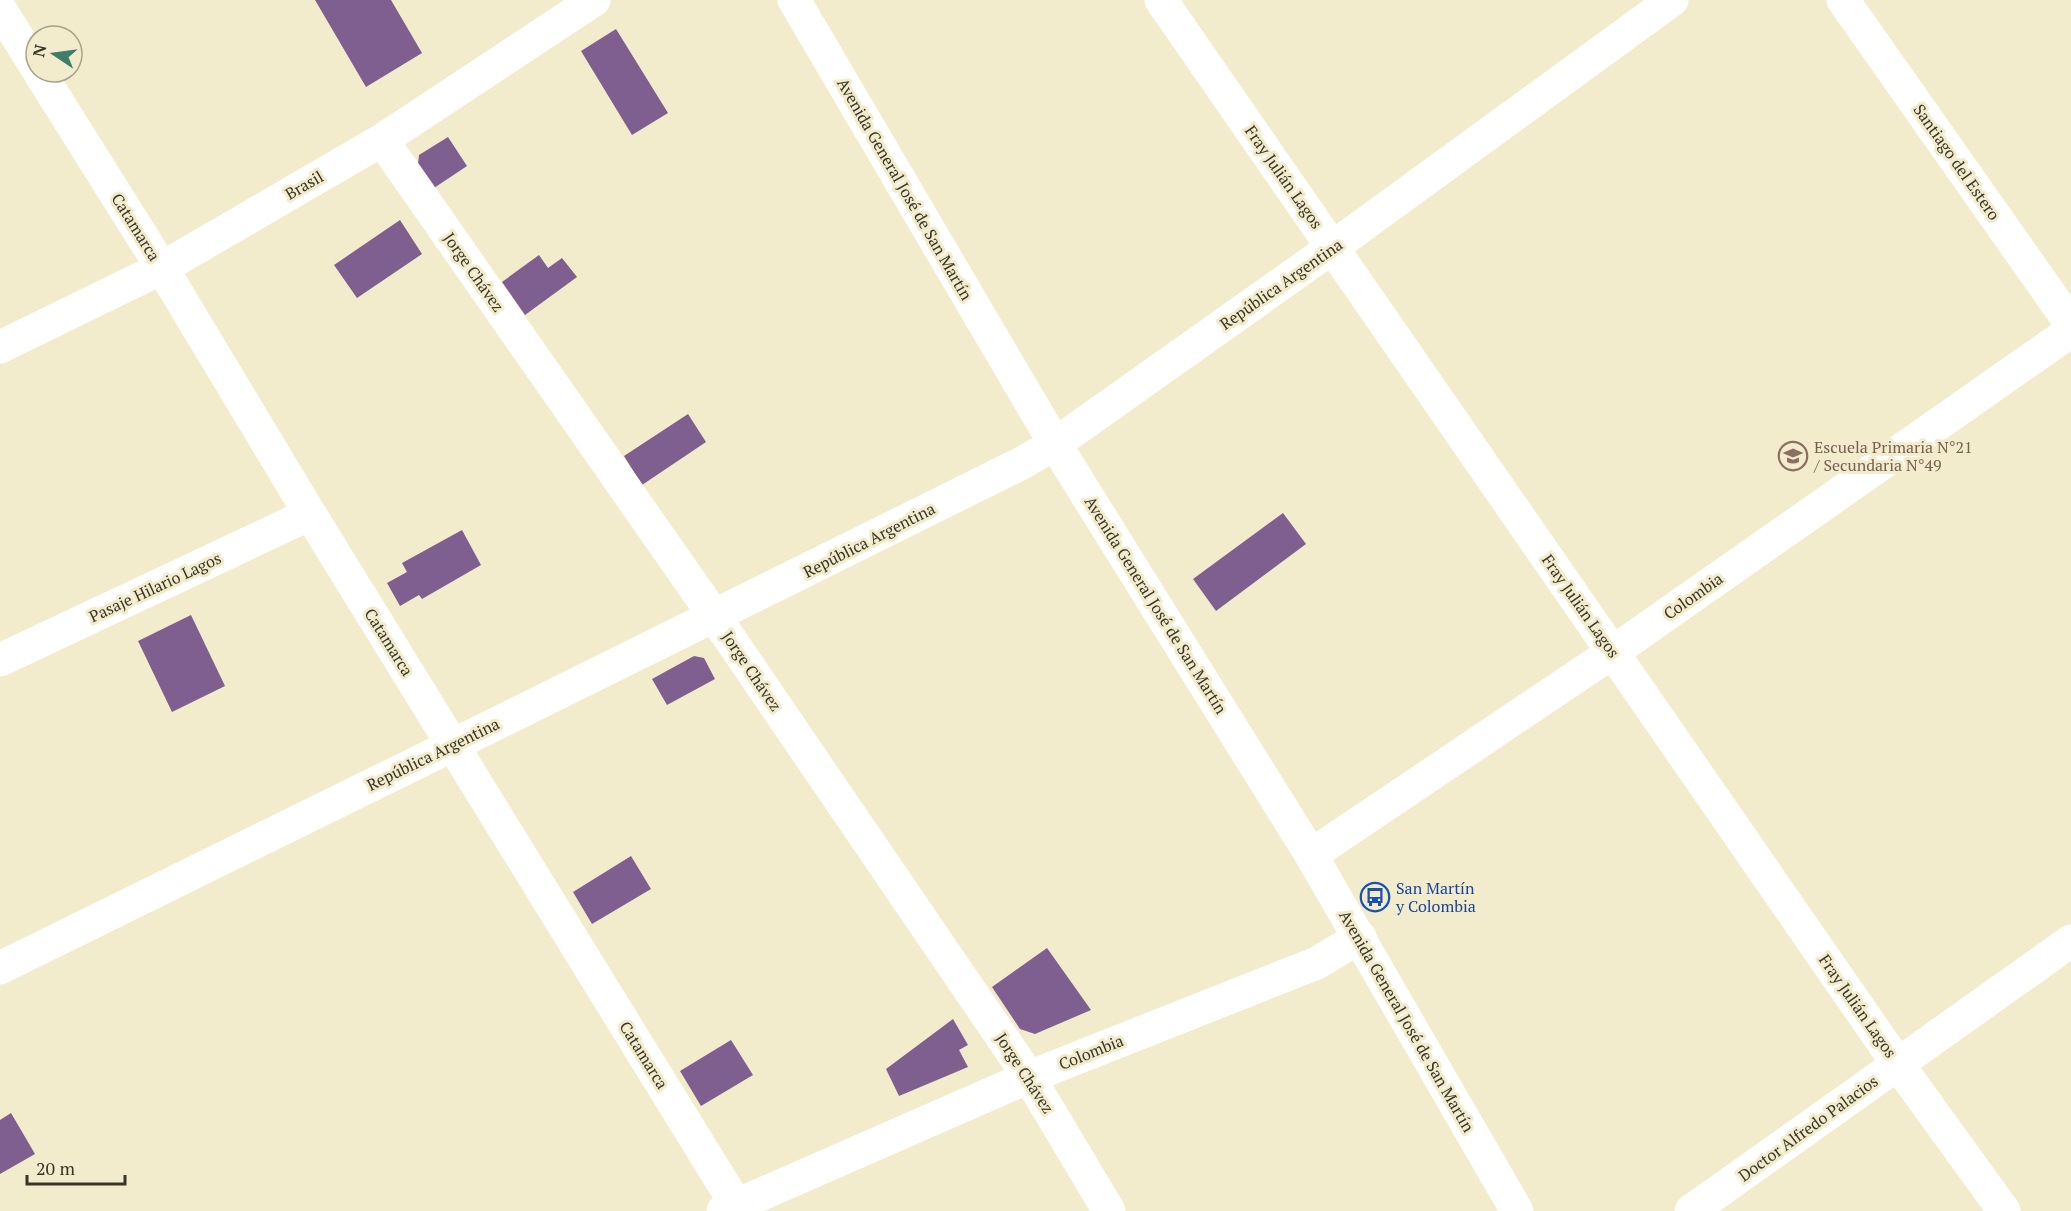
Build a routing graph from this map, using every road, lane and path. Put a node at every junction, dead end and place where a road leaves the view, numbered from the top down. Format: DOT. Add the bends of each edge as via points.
graph roads {
  1 [pos="594,0"];
  2 [pos="794,0"];
  3 [pos="1161,0"];
  4 [pos="1672,0"];
  5 [pos="1843,0"];
  6 [pos="0,9"];
  7 [pos="24,48"];
  8 [pos="47,84"];
  9 [pos="382,140"];
  10 [pos="1333,247"];
  11 [pos="162,268"];
  12 [pos="2071,324"];
  13 [pos="2071,331"];
  14 [pos="0,347"];
  15 [pos="1055,444"];
  16 [pos="310,514"];
  17 [pos="715,617"];
  18 [pos="1613,652"];
  19 [pos="0,660"];
  20 [pos="452,744"];
  21 [pos="1311,855"];
  22 [pos="1360,937"];
  23 [pos="2071,941"];
  24 [pos="0,968"];
  25 [pos="1897,1064"];
  26 [pos="1029,1077"];
  27 [pos="733,1209"];
  28 [pos="1109,1211"];
  29 [pos="1517,1211"];
  30 [pos="1691,1211"];
  31 [pos="2004,1211"];
  1 -- 9 [label="street, Brasil"];
  2 -- 15 [label="street, Avenida General José de San Martín"];
  3 -- 10 [label="street, Fray Julián Lagos"];
  4 -- 10 [label="street, República Argentina"];
  5 -- 12 [label="street, Santiago del Estero"];
  6 -- 7 [label="street"];
  8 -- 11 [label="street, Catamarca"];
  9 -- 11 [label="street, Brasil"];
  9 -- 17 [label="street, Jorge Chávez"];
  10 -- 15 [label="street, República Argentina"];
  10 -- 18 [label="street, Fray Julián Lagos"];
  11 -- 14 [label="street, Brasil"];
  11 -- 16 [label="street, Catamarca"];
  13 -- 18 [label="street, Colombia"];
  15 -- 17 [label="street, República Argentina"];
  15 -- 21 [label="street, Avenida General José de San Martín"];
  16 -- 19 [label="street, Pasaje Hilario Lagos"];
  16 -- 20 [label="street, Catamarca"];
  17 -- 20 [label="street, República Argentina"];
  17 -- 26 [label="street, Jorge Chávez"];
  18 -- 21 [label="street, Colombia"];
  18 -- 25 [label="street, Fray Julián Lagos"];
  20 -- 24 [label="street, República Argentina"];
  20 -- 27 [label="street, Catamarca"];
  21 -- 22 [label="street, Avenida General José de San Martín"];
  22 -- 26 [label="street, Colombia" via="1317,963"];
  22 -- 29 [label="street, Avenida General José de San Martín"];
  23 -- 25 [label="street, Doctor Alfredo Palacios"];
  25 -- 30 [label="street, Doctor Alfredo Palacios"];
  25 -- 31 [label="street, Fray Julián Lagos"];
  26 -- 27 [label="street, Colombia"];
  26 -- 28 [label="street, Jorge Chávez"];
}
